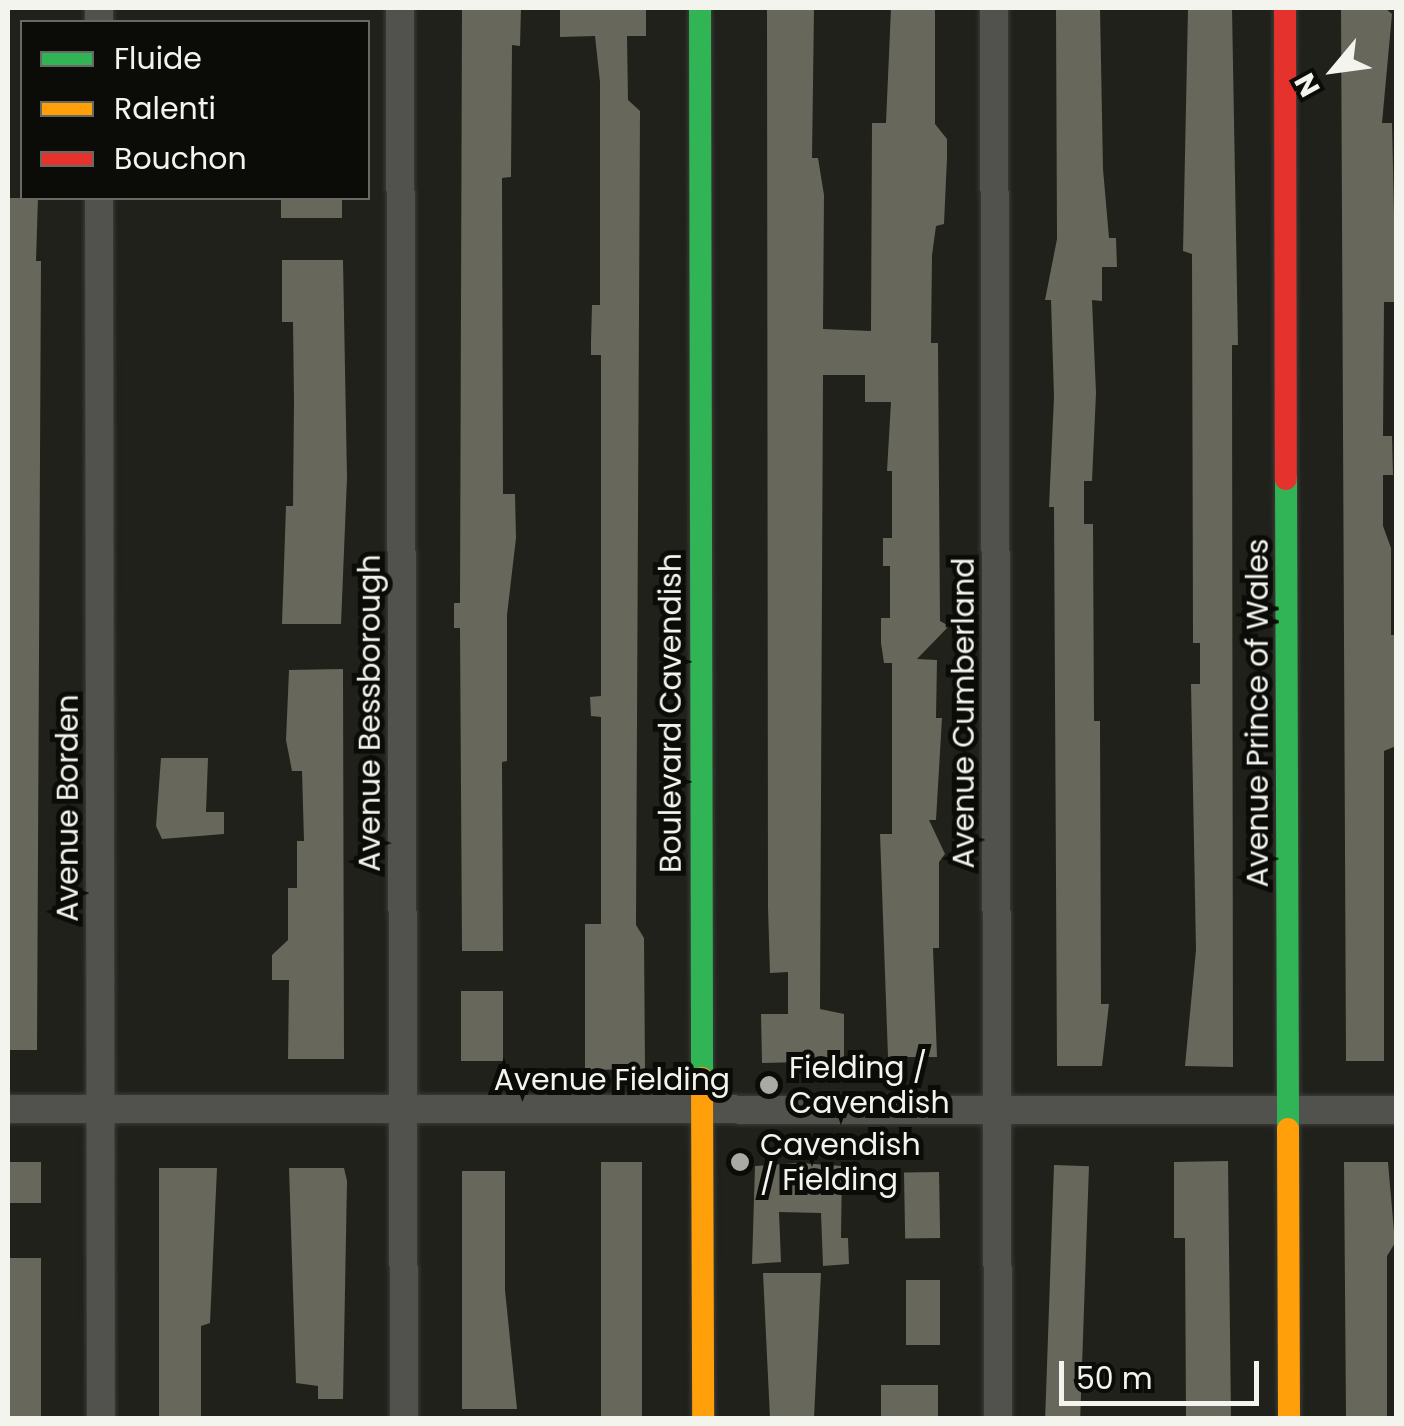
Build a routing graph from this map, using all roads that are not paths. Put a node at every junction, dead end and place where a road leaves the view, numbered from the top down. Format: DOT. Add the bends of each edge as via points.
graph roads {
  1 [pos="400,8"];
  2 [pos="700,8"];
  3 [pos="994,8"];
  4 [pos="1285,8"];
  5 [pos="99,200"];
  6 [pos="8,1109"];
  7 [pos="1290,1110"];
  8 [pos="1396,1110"];
  9 [pos="101,1111"];
  10 [pos="998,1111"];
  11 [pos="404,1112"];
  12 [pos="702,1113"];
  13 [pos="102,1418"];
  14 [pos="404,1418"];
  15 [pos="703,1418"];
  16 [pos="998,1418"];
  17 [pos="1289,1418"];
  1 -- 11 [label="street, Avenue Bessborough"];
  2 -- 12 [label="main road, Boulevard Cavendish"];
  3 -- 10 [label="street, Avenue Cumberland"];
  4 -- 7 [label="main road, Avenue Prince of Wales"];
  5 -- 9 [label="street, Avenue Borden"];
  6 -- 9 [label="street, Avenue Fielding"];
  7 -- 8 [label="street, Avenue Fielding"];
  7 -- 10 [label="street, Avenue Fielding"];
  7 -- 17 [label="main road, Avenue Prince of Wales"];
  9 -- 11 [label="street, Avenue Fielding"];
  9 -- 13 [label="street, Avenue Borden"];
  10 -- 12 [label="street, Avenue Fielding"];
  10 -- 16 [label="street, Avenue Cumberland"];
  11 -- 12 [label="street, Avenue Fielding"];
  11 -- 14 [label="street, Avenue Bessborough"];
  12 -- 15 [label="main road, Boulevard Cavendish"];
}
